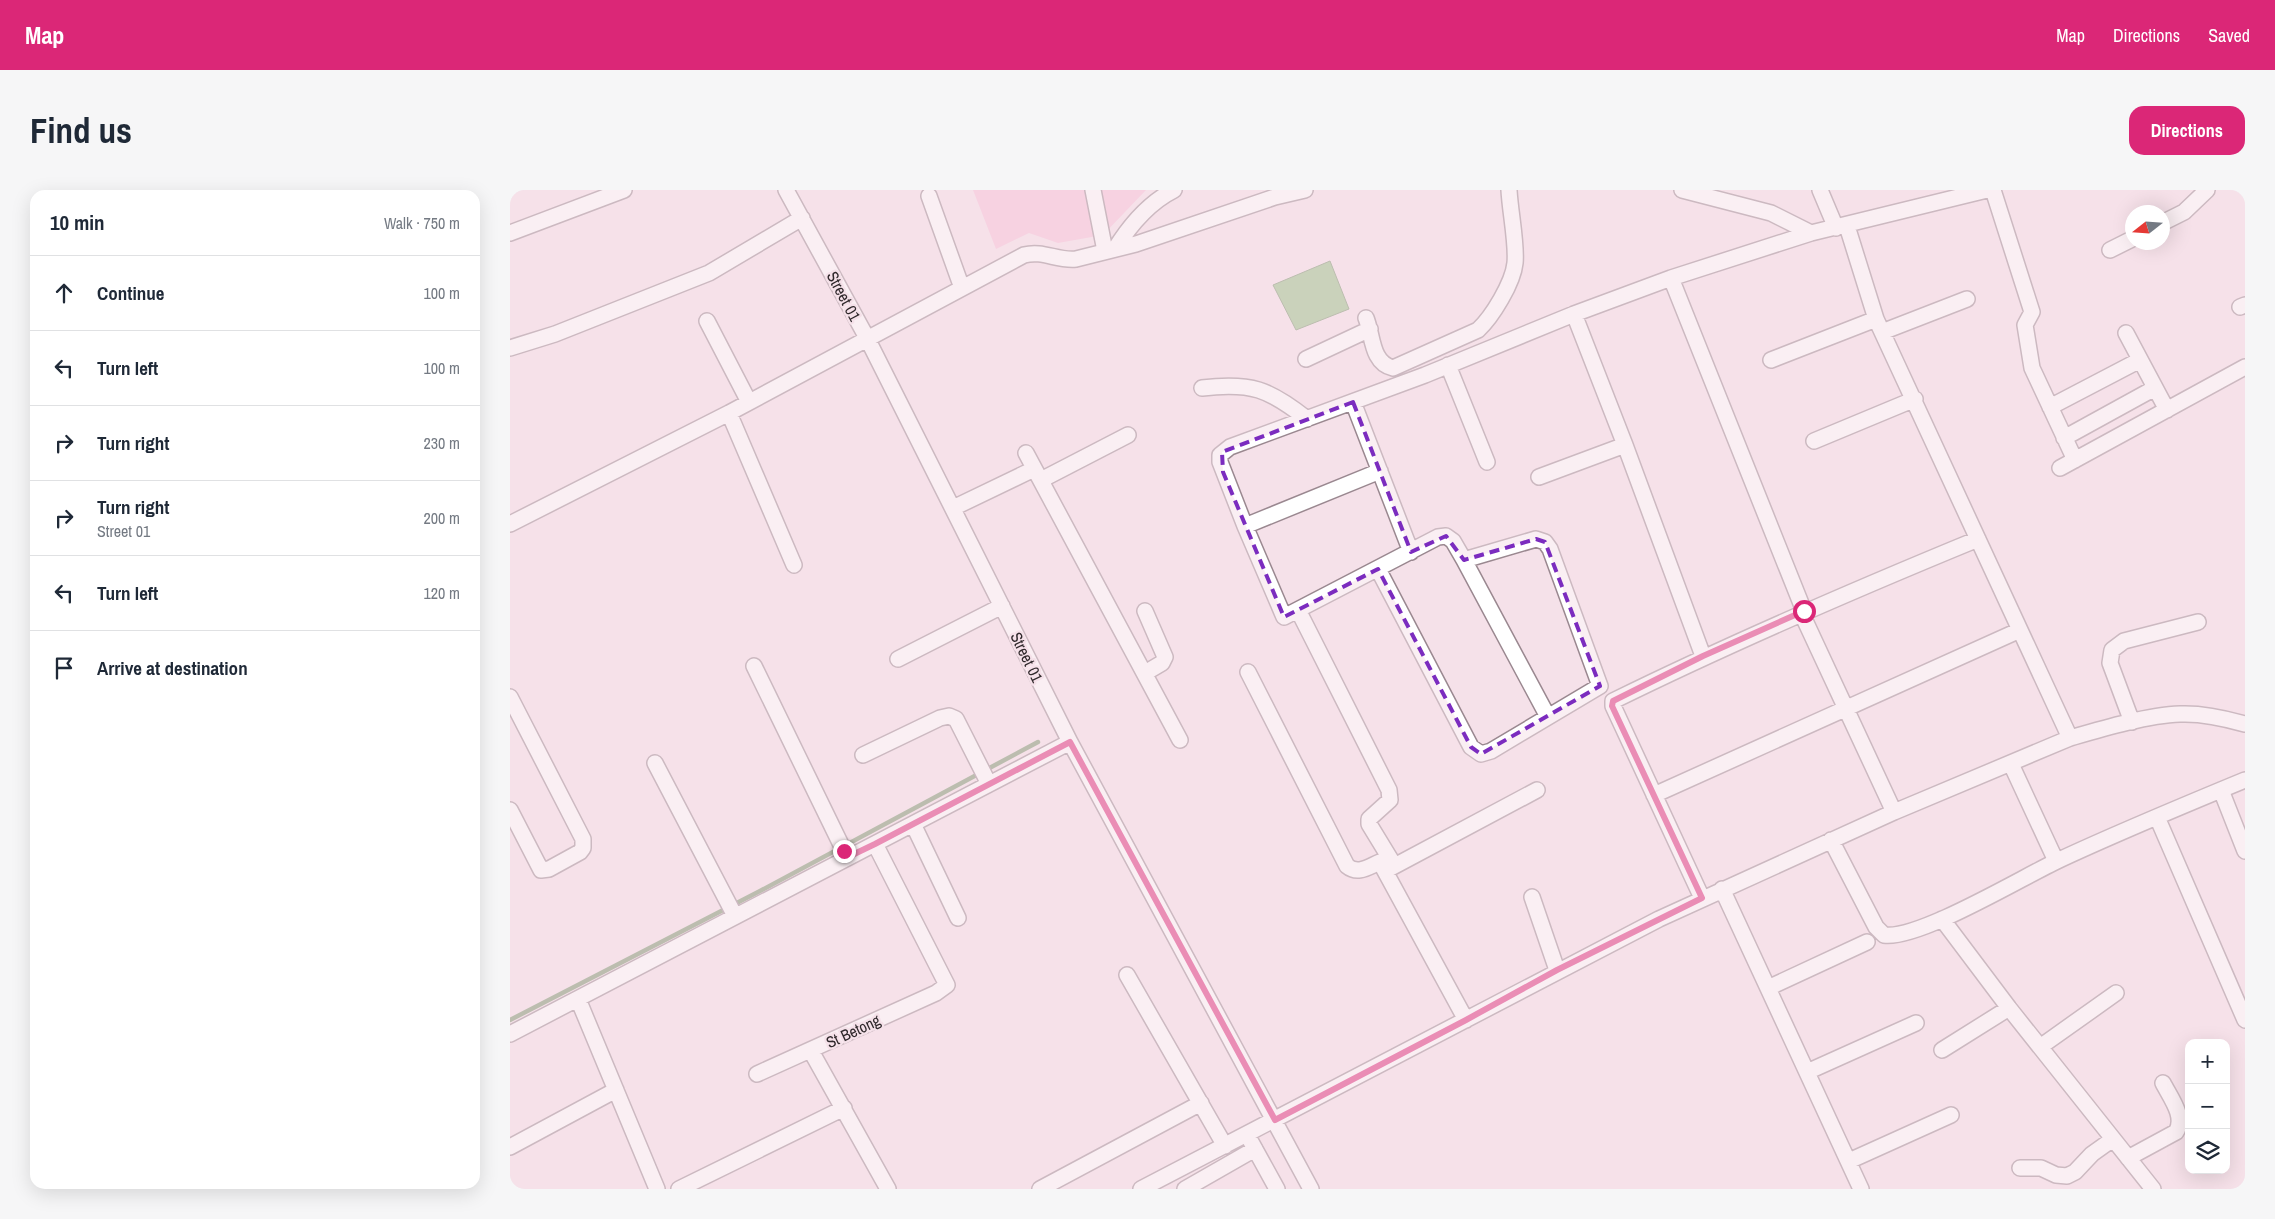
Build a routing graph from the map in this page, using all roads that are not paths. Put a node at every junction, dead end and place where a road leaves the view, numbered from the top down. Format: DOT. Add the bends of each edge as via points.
graph roads {
  1 [pos="624,190"];
  2 [pos="786,190"];
  3 [pos="1092,190"];
  4 [pos="1174,190"];
  5 [pos="1305,190"];
  6 [pos="1509,190"];
  7 [pos="1682,190"];
  8 [pos="1820,190"];
  9 [pos="1987,190"];
  10 [pos="1993,190"];
  11 [pos="2207,190"];
  12 [pos="929,196"];
  13 [pos="802,218"];
  14 [pos="2170,220"];
  15 [pos="1841,227"];
  16 [pos="510,232"];
  17 [pos="1811,233"];
  18 [pos="2125,242"];
  19 [pos="1110,250"];
  20 [pos="2110,250"];
  21 [pos="1671,278"];
  22 [pos="962,288"];
  23 [pos="1967,299"];
  24 [pos="1574,314"];
  25 [pos="707,321"];
  26 [pos="1879,326"];
  27 [pos="2126,333"];
  28 [pos="867,338"];
  29 [pos="510,348"];
  30 [pos="1306,359"];
  31 [pos="1771,360"];
  32 [pos="2140,360"];
  33 [pos="1448,365"];
  34 [pos="2245,367"];
  35 [pos="1202,388"];
  36 [pos="2155,388"];
  37 [pos="1915,399"];
  38 [pos="748,402"];
  39 [pos="1353,402"];
  40 [pos="2050,406"];
  41 [pos="2167,410"];
  42 [pos="729,413"];
  43 [pos="1307,419"];
  44 [pos="1128,435"];
  45 [pos="2064,438"];
  46 [pos="1814,441"];
  47 [pos="1626,445"];
  48 [pos="1026,453"];
  49 [pos="2075,460"];
  50 [pos="1487,462"];
  51 [pos="2060,468"];
  52 [pos="1380,471"];
  53 [pos="1038,475"];
  54 [pos="1540,478"];
  55 [pos="953,508"];
  56 [pos="510,524"];
  57 [pos="1245,526"];
  58 [pos="1978,539"];
  59 [pos="1411,552"];
  60 [pos="1464,560"];
  61 [pos="794,565"];
  62 [pos="1378,569"];
  63 [pos="1002,606"];
  64 [pos="1298,610"];
  65 [pos="1145,611"];
  66 [pos="1802,612"];
  67 [pos="2198,622"];
  68 [pos="2020,630"];
  69 [pos="1703,656"];
  70 [pos="898,659"];
  71 [pos="754,666"];
  72 [pos="1248,672"];
  73 [pos="1145,673"];
  74 [pos="510,697"];
  75 [pos="1846,710"];
  76 [pos="1547,715"];
  77 [pos="2132,722"];
  78 [pos="2245,724"];
  79 [pos="2070,738"];
  80 [pos="1180,740"];
  81 [pos="1070,742"];
  82 [pos="863,754"];
  83 [pos="655,762"];
  84 [pos="2011,764"];
  85 [pos="985,776"];
  86 [pos="2245,780"];
  87 [pos="1537,790"];
  88 [pos="2221,790"];
  89 [pos="1654,794"];
  90 [pos="510,810"];
  91 [pos="1894,812"];
  92 [pos="2157,817"];
  93 [pos="913,824"];
  94 [pos="1830,840"];
  95 [pos="875,844"];
  96 [pos="843,849"];
  97 [pos="2245,851"];
  98 [pos="2056,861"];
  99 [pos="1387,866"];
  100 [pos="1722,889"];
  101 [pos="1532,896"];
  102 [pos="1702,898"];
  103 [pos="734,914"];
  104 [pos="958,918"];
  105 [pos="1942,919"];
  106 [pos="1867,942"];
  107 [pos="1557,970"];
  108 [pos="1127,975"];
  109 [pos="1768,988"];
  110 [pos="2116,993"];
  111 [pos="578,998"];
  112 [pos="2009,1008"];
  113 [pos="2244,1017"];
  114 [pos="1466,1020"];
  115 [pos="1916,1024"];
  116 [pos="510,1034"];
  117 [pos="2040,1047"];
  118 [pos="1942,1050"];
  119 [pos="811,1051"];
  120 [pos="1807,1072"];
  121 [pos="757,1074"];
  122 [pos="2163,1083"];
  123 [pos="616,1090"];
  124 [pos="1201,1103"];
  125 [pos="844,1108"];
  126 [pos="1950,1115"];
  127 [pos="1275,1120"];
  128 [pos="1247,1135"];
  129 [pos="2113,1139"];
  130 [pos="1226,1146"];
  131 [pos="510,1148"];
  132 [pos="1255,1149"];
  133 [pos="2128,1158"];
  134 [pos="1848,1161"];
  135 [pos="2020,1168"];
  136 [pos="657,1189"];
  137 [pos="679,1189"];
  138 [pos="888,1189"];
  139 [pos="1040,1189"];
  140 [pos="1141,1189"];
  141 [pos="1185,1189"];
  142 [pos="1277,1189"];
  143 [pos="1311,1189"];
  144 [pos="1861,1189"];
  145 [pos="2153,1189"];
  1 -- 16 [label="street"];
  2 -- 13 [label="street, Street 01"];
  3 -- 19 [label="street"];
  4 -- 19 [label="street" via="1145,210"];
  5 -- 19 [label="street"];
  6 -- 30 [label="street" via="1515,264 1503,296 1483,325 1464,338 1393,368 1379,360 1368,323"];
  7 -- 17 [label="street" via="1771,212"];
  8 -- 15 [label="street"];
  9 -- 15 [label="street"];
  10 -- 40 [label="street" via="2032,312 2025,325 2032,368"];
  11 -- 14 [label="street" via="2184,212"];
  12 -- 22 [label="street"];
  13 -- 28 [label="street, Street 01"];
  13 -- 29 [label="street" via="709,273 555,334"];
  15 -- 17 [label="street"];
  15 -- 26 [label="street"];
  17 -- 21 [label="street"];
  18 -- 20 [label="street"];
  19 -- 22 [label="street" via="1066,260 1041,253 1029,254"];
  21 -- 24 [label="street"];
  21 -- 66 [label="street"];
  22 -- 28 [label="street"];
  23 -- 26 [label="street"];
  24 -- 33 [label="street"];
  24 -- 47 [label="street"];
  25 -- 38 [label="street"];
  26 -- 31 [label="street"];
  26 -- 37 [label="street"];
  27 -- 32 [label="street"];
  28 -- 38 [label="street"];
  28 -- 55 [label="street, Street 01"];
  32 -- 36 [label="street"];
  32 -- 40 [label="street"];
  33 -- 39 [label="street"];
  33 -- 50 [label="street"];
  34 -- 41 [label="street"];
  35 -- 43 [label="street" via="1232,384 1256,387 1288,403"];
  36 -- 41 [label="street"];
  36 -- 45 [label="street"];
  37 -- 46 [label="street"];
  37 -- 58 [label="street"];
  38 -- 42 [label="street"];
  39 -- 43 [label="street"];
  39 -- 52 [label="street"];
  40 -- 45 [label="street"];
  41 -- 49 [label="street"];
  42 -- 56 [label="street"];
  42 -- 61 [label="street"];
  43 -- 57 [label="street" via="1230,447 1220,455 1223,472"];
  44 -- 53 [label="street"];
  45 -- 49 [label="street"];
  47 -- 54 [label="street"];
  47 -- 69 [label="street"];
  48 -- 53 [label="street"];
  49 -- 51 [label="street"];
  52 -- 57 [label="street"];
  52 -- 59 [label="street"];
  53 -- 55 [label="street"];
  53 -- 73 [label="street"];
  55 -- 63 [label="street, Street 01"];
  57 -- 64 [label="street" via="1284,617"];
  58 -- 66 [label="street"];
  58 -- 68 [label="street"];
  59 -- 60 [label="street" via="1446,536 1453,541"];
  59 -- 62 [label="street"];
  60 -- 76 [label="street"];
  60 -- 76 [label="street" via="1536,539 1545,542 1550,549 1600,686"];
  62 -- 64 [label="street"];
  62 -- 76 [label="street" via="1471,747 1481,754 1491,751"];
  63 -- 70 [label="street"];
  63 -- 81 [label="street, Street 01"];
  64 -- 99 [label="street" via="1389,790 1390,800 1369,819"];
  65 -- 73 [label="street" via="1165,657 1162,663"];
  66 -- 69 [label="street"];
  66 -- 75 [label="street"];
  67 -- 77 [label="street" via="2124,641 2112,650 2110,663"];
  68 -- 75 [label="street"];
  68 -- 79 [label="street"];
  69 -- 89 [label="street" via="1613,701 1612,706"];
  71 -- 96 [label="street"];
  72 -- 99 [label="street" via="1347,866 1358,871"];
  73 -- 80 [label="street"];
  74 -- 90 [label="street" via="583,838 583,848 549,869 541,870"];
  75 -- 89 [label="street"];
  75 -- 91 [label="street"];
  77 -- 78 [label="street" via="2180,714 2224,718"];
  77 -- 79 [label="street"];
  79 -- 84 [label="street"];
  81 -- 85 [label="street"];
  81 -- 127 [label="street, Street 01"];
  82 -- 85 [label="street" via="949,716 956,719"];
  83 -- 103 [label="street"];
  84 -- 91 [label="street"];
  84 -- 98 [label="street"];
  85 -- 93 [label="street"];
  86 -- 88 [label="street"];
  87 -- 99 [label="street"];
  88 -- 92 [label="street"];
  88 -- 97 [label="street"];
  89 -- 102 [label="street"];
  91 -- 94 [label="street"];
  92 -- 98 [label="street"];
  92 -- 113 [label="street"];
  93 -- 95 [label="street"];
  93 -- 104 [label="street"];
  94 -- 100 [label="street"];
  94 -- 105 [label="street" via="1876,927 1884,935 1900,935"];
  95 -- 96 [label="street"];
  95 -- 119 [label="street, St Betong" via="947,985"];
  96 -- 103 [label="street"];
  98 -- 105 [label="street"];
  99 -- 114 [label="street"];
  100 -- 102 [label="street"];
  100 -- 109 [label="street"];
  101 -- 107 [label="street"];
  102 -- 107 [label="street"];
  103 -- 111 [label="street"];
  105 -- 112 [label="street"];
  106 -- 109 [label="street"];
  107 -- 114 [label="street"];
  108 -- 124 [label="street"];
  109 -- 120 [label="street"];
  110 -- 117 [label="street"];
  111 -- 116 [label="street"];
  111 -- 123 [label="street"];
  112 -- 117 [label="street"];
  112 -- 118 [label="street"];
  114 -- 127 [label="street"];
  115 -- 120 [label="street"];
  117 -- 129 [label="street"];
  119 -- 121 [label="street, St Betong"];
  119 -- 125 [label="street"];
  120 -- 134 [label="street"];
  122 -- 133 [label="street" via="2179,1115 2180,1127"];
  123 -- 131 [label="street"];
  123 -- 136 [label="street"];
  124 -- 130 [label="street"];
  124 -- 139 [label="street"];
  125 -- 137 [label="street"];
  125 -- 138 [label="street"];
  126 -- 134 [label="street"];
  127 -- 128 [label="street"];
  127 -- 143 [label="street, Street 01"];
  128 -- 130 [label="street"];
  128 -- 132 [label="street"];
  129 -- 133 [label="street"];
  129 -- 135 [label="street" via="2067,1176 2041,1168"];
  130 -- 140 [label="street"];
  132 -- 141 [label="street"];
  132 -- 142 [label="street"];
  133 -- 145 [label="street"];
  134 -- 144 [label="street"];
}
